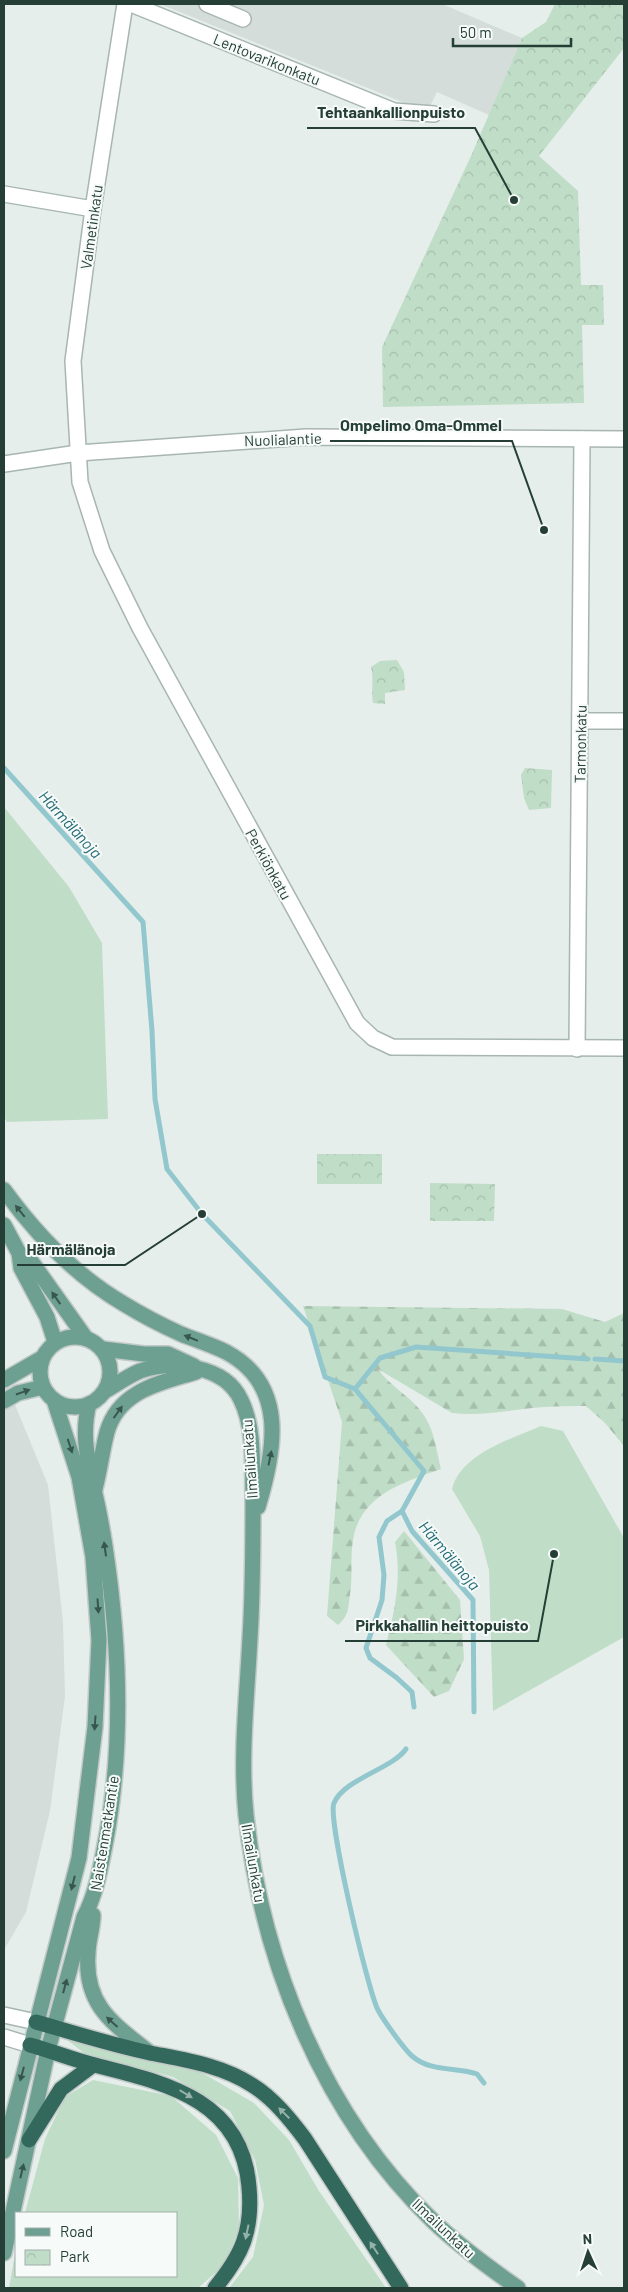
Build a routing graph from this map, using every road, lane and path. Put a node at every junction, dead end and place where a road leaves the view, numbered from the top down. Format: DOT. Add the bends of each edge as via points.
graph roads {
  1 [pos="125,4"];
  2 [pos="131,4"];
  3 [pos="207,4"];
  4 [pos="244,19"];
  5 [pos="434,114"];
  6 [pos="4,194"];
  7 [pos="93,209"];
  8 [pos="582,439"];
  9 [pos="624,439"];
  10 [pos="78,453"];
  11 [pos="4,464"];
  12 [pos="580,721"];
  13 [pos="624,721"];
  14 [pos="624,1048"];
  15 [pos="577,1049"];
  16 [pos="4,1190"];
  17 [pos="4,1226"];
  18 [pos="19,1253"];
  19 [pos="85,1337"];
  20 [pos="56,1342"];
  21 [pos="104,1349"];
  22 [pos="42,1358"];
  23 [pos="202,1370"];
  24 [pos="4,1380"];
  25 [pos="43,1388"];
  26 [pos="105,1391"];
  27 [pos="54,1400"];
  28 [pos="4,1401"];
  29 [pos="89,1404"];
  30 [pos="95,1492"];
  31 [pos="253,1522"];
  32 [pos="94,1898"];
  33 [pos="4,2015"];
  34 [pos="36,2022"];
  35 [pos="54,2028"];
  36 [pos="4,2037"];
  37 [pos="30,2045"];
  38 [pos="48,2050"];
  39 [pos="150,2053"];
  40 [pos="93,2065"];
  41 [pos="29,2140"];
  42 [pos="4,2151"];
  43 [pos="4,2253"];
  44 [pos="215,2288"];
  45 [pos="401,2288"];
  46 [pos="518,2288"];
  1 -- 7 [label="street, Valmetinkatu"];
  2 -- 5 [label="street, Lentovarikonkatu" via="394,111"];
  3 -- 4 [label="street"];
  6 -- 7 [label="street"];
  7 -- 10 [label="street, Valmetinkatu" via="73,362"];
  8 -- 9 [label="street, Nuolialantie"];
  8 -- 10 [label="street, Nuolialantie" via="306,437"];
  8 -- 12 [label="street, Tarmonkatu"];
  10 -- 11 [label="street, Nuolialantie"];
  10 -- 15 [label="street, Perkiönkatu" via="80,482 102,551 135,620 357,1023 373,1038 392,1047"];
  12 -- 13 [label="street"];
  12 -- 15 [label="street, Tarmonkatu"];
  14 -- 15 [label="street, Perkiönkatu"];
  31 -- 16 [label="main road, one-way" via="273,1442 270,1405 256,1377 226,1352 166,1327 110,1295 73,1267"];
  17 -- 18 [label="main road"];
  19 -- 18 [label="main road, one-way" via="31,1261"];
  18 -- 20 [label="main road" via="22,1268"];
  19 -- 20 [label="main road" via="75,1336"];
  19 -- 21 [label="main road"];
  20 -- 22 [label="main road"];
  21 -- 23 [label="main road, Ilmailunkatu" via="168,1354"];
  21 -- 26 [label="main road" via="111,1370"];
  22 -- 24 [label="main road"];
  22 -- 25 [label="main road" via="40,1378"];
  23 -- 26 [label="main road, Ilmailunkatu" via="181,1366 153,1368 134,1374"];
  30 -- 23 [label="main road, one-way" via="107,1433 126,1401 150,1385"];
  23 -- 31 [label="main road, Ilmailunkatu" via="231,1386 246,1412 251,1441"];
  25 -- 27 [label="main road"];
  28 -- 25 [label="main road, one-way" via="18,1393"];
  26 -- 29 [label="main road"];
  27 -- 29 [label="main road" via="65,1406"];
  27 -- 34 [label="main road, Naistenmatkantie, one-way" via="79,1478 90,1530 98,1612 98,1674 91,1775 79,1858"];
  29 -- 30 [label="main road, Naistenmatkantie" via="84,1439"];
  32 -- 30 [label="main road, Naistenmatkantie, one-way" via="111,1805 117,1728 112,1603"];
  31 -- 46 [label="main road, Ilmailunkatu" via="252,1605 244,1732 246,1813 259,1896 281,1970 328,2081 369,2148 432,2220"];
  35 -- 32 [label="main road, Naistenmatkantie, one-way" via="84,1917"];
  39 -- 32 [label="main road, one-way" via="106,2017 90,1988 87,1965"];
  33 -- 34 [label="street"];
  34 -- 35 [label="highway"];
  34 -- 37 [label="main road, Naistenmatkantie"];
  35 -- 38 [label="main road, Naistenmatkantie"];
  35 -- 39 [label="highway"];
  36 -- 37 [label="street"];
  37 -- 38 [label="highway"];
  37 -- 42 [label="main road, Naistenmatkantie, one-way"];
  38 -- 40 [label="highway"];
  38 -- 41 [label="main road, Naistenmatkantie"];
  45 -- 39 [label="highway, one-way" via="305,2138 271,2100 251,2084 224,2071 186,2059"];
  40 -- 41 [label="highway" via="61,2089"];
  40 -- 44 [label="highway, one-way" via="177,2089 208,2107 240,2148 249,2181 250,2220 246,2240 236,2261"];
  43 -- 41 [label="main road, Naistenmatkantie, one-way"];
}
